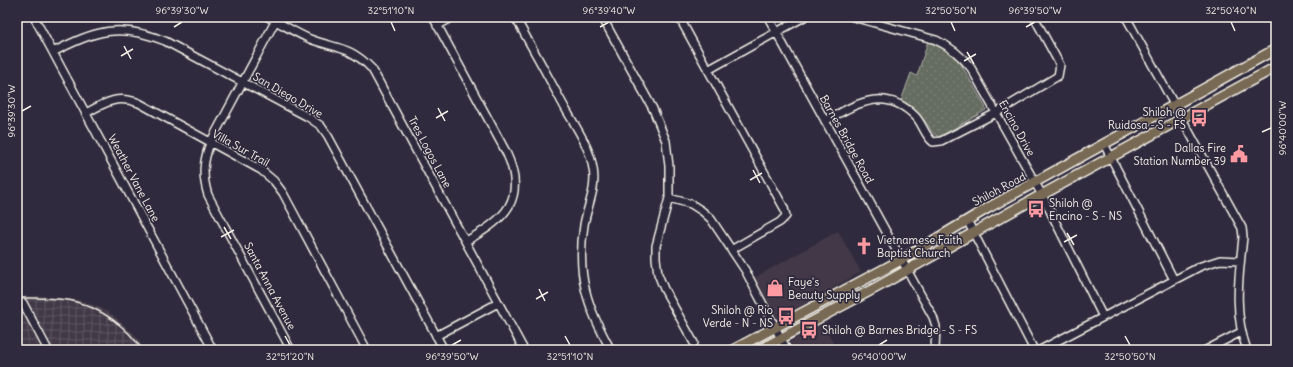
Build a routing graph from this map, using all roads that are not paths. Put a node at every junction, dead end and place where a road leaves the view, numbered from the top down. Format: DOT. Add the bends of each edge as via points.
graph roads {
  1 [pos="34,17"];
  2 [pos="268,17"];
  3 [pos="432,17"];
  4 [pos="453,17"];
  5 [pos="515,17"];
  6 [pos="602,17"];
  7 [pos="679,17"];
  8 [pos="768,17"];
  9 [pos="804,17"];
  10 [pos="853,17"];
  11 [pos="1034,17"];
  12 [pos="1126,17"];
  13 [pos="276,19"];
  14 [pos="437,26"];
  15 [pos="776,32"];
  16 [pos="1276,49"];
  17 [pos="53,52"];
  18 [pos="1276,67"];
  19 [pos="708,70"];
  20 [pos="244,83"];
  21 [pos="1174,105"];
  22 [pos="86,113"];
  23 [pos="996,113"];
  24 [pos="1182,118"];
  25 [pos="825,121"];
  26 [pos="210,143"];
  27 [pos="1104,144"];
  28 [pos="1110,158"];
  29 [pos="1035,183"];
  30 [pos="1042,195"];
  31 [pos="669,198"];
  32 [pos="967,220"];
  33 [pos="974,234"];
  34 [pos="466,241"];
  35 [pos="731,250"];
  36 [pos="901,260"];
  37 [pos="1240,261"];
  38 [pos="907,271"];
  39 [pos="1174,280"];
  40 [pos="23,303"];
  41 [pos="498,303"];
  42 [pos="1103,317"];
  43 [pos="776,328"];
  44 [pos="1240,332"];
  45 [pos="436,336"];
  46 [pos="781,339"];
  47 [pos="694,343"];
  48 [pos="48,350"];
  49 [pos="213,350"];
  50 [pos="291,350"];
  51 [pos="367,350"];
  52 [pos="444,350"];
  53 [pos="524,350"];
  54 [pos="611,350"];
  55 [pos="734,350"];
  56 [pos="759,350"];
  57 [pos="787,350"];
  58 [pos="935,350"];
  59 [pos="1034,350"];
  60 [pos="1040,350"];
  61 [pos="1206,350"];
  62 [pos="1247,350"];
  1 -- 17 [label="street, Weather Vane Lane"];
  2 -- 13 [label="street, Tres Logos Lane"];
  3 -- 14 [label="street"];
  4 -- 14 [label="street"];
  5 -- 54 [label="street" via="582,139 593,167 594,184 581,248 581,274 591,312"];
  6 -- 31 [label="street" via="660,124 668,153"];
  7 -- 19 [label="street"];
  8 -- 15 [label="street, Barnes Bridge Road"];
  9 -- 15 [label="street"];
  10 -- 23 [label="street, Encino Drive" via="949,46 961,55 971,68"];
  11 -- 23 [label="street" via="1060,65 1058,76"];
  12 -- 21 [label="street"];
  13 -- 20 [label="street, Santa Anna Avenue"];
  13 -- 34 [label="street, Tres Logos Lane" via="312,39 354,53 372,68"];
  14 -- 34 [label="street" via="506,152 514,173 513,193 504,213 486,230"];
  15 -- 19 [label="street"];
  15 -- 25 [label="street, Barnes Bridge Road"];
  16 -- 21 [label="main road, Shiloh Road"];
  17 -- 20 [label="street, San Diego Drive" via="79,39 104,31 135,31 165,41"];
  17 -- 22 [label="street, Weather Vane Lane"];
  18 -- 24 [label="main road"];
  19 -- 35 [label="street" via="784,208 786,216"];
  20 -- 26 [label="street, Santa Anna Avenue"];
  20 -- 45 [label="street, San Diego Drive" via="321,126"];
  21 -- 24 [label="street"];
  21 -- 27 [label="main road, Shiloh Road"];
  22 -- 26 [label="street, Villa Sur Trail" via="106,102 128,99"];
  22 -- 49 [label="street, Weather Vane Lane"];
  23 -- 25 [label="street" via="941,141 933,142 916,117 887,100 875,99 858,103"];
  23 -- 29 [label="street, Encino Drive"];
  24 -- 28 [label="main road"];
  24 -- 37 [label="street" via="1242,228"];
  25 -- 36 [label="street, Barnes Bridge Road"];
  26 -- 50 [label="street, Santa Anna Avenue" via="204,157 203,168 208,195"];
  26 -- 51 [label="street, Villa Sur Trail" via="261,170 274,180"];
  27 -- 28 [label="street"];
  27 -- 29 [label="main road, Shiloh Road"];
  28 -- 30 [label="main road"];
  28 -- 39 [label="street"];
  29 -- 30 [label="street, Encino Drive"];
  29 -- 32 [label="main road, Shiloh Road"];
  30 -- 33 [label="main road"];
  30 -- 42 [label="street, Encino Drive"];
  31 -- 35 [label="street" via="691,204 702,211 711,219"];
  31 -- 47 [label="street" via="656,246 658,274"];
  32 -- 33 [label="street"];
  32 -- 36 [label="main road, Shiloh Road"];
  33 -- 38 [label="main road"];
  33 -- 59 [label="street"];
  34 -- 41 [label="street, Tres Logos Lane"];
  35 -- 43 [label="street" via="745,270"];
  36 -- 38 [label="street, Barnes Bridge Road"];
  36 -- 43 [label="main road, Shiloh Road"];
  37 -- 39 [label="street" via="1210,262"];
  37 -- 44 [label="street" via="1237,296"];
  38 -- 46 [label="main road"];
  38 -- 58 [label="street, Barnes Bridge Road" via="936,326"];
  39 -- 42 [label="street"];
  40 -- 48 [label="street"];
  41 -- 45 [label="street"];
  41 -- 53 [label="street, Tres Logos Lane"];
  42 -- 60 [label="street"];
  43 -- 46 [label="street"];
  43 -- 55 [label="main road, Shiloh Road"];
  44 -- 61 [label="street"];
  44 -- 62 [label="street"];
  45 -- 52 [label="street, San Diego Drive"];
  46 -- 56 [label="main road"];
  46 -- 57 [label="street"];
}
